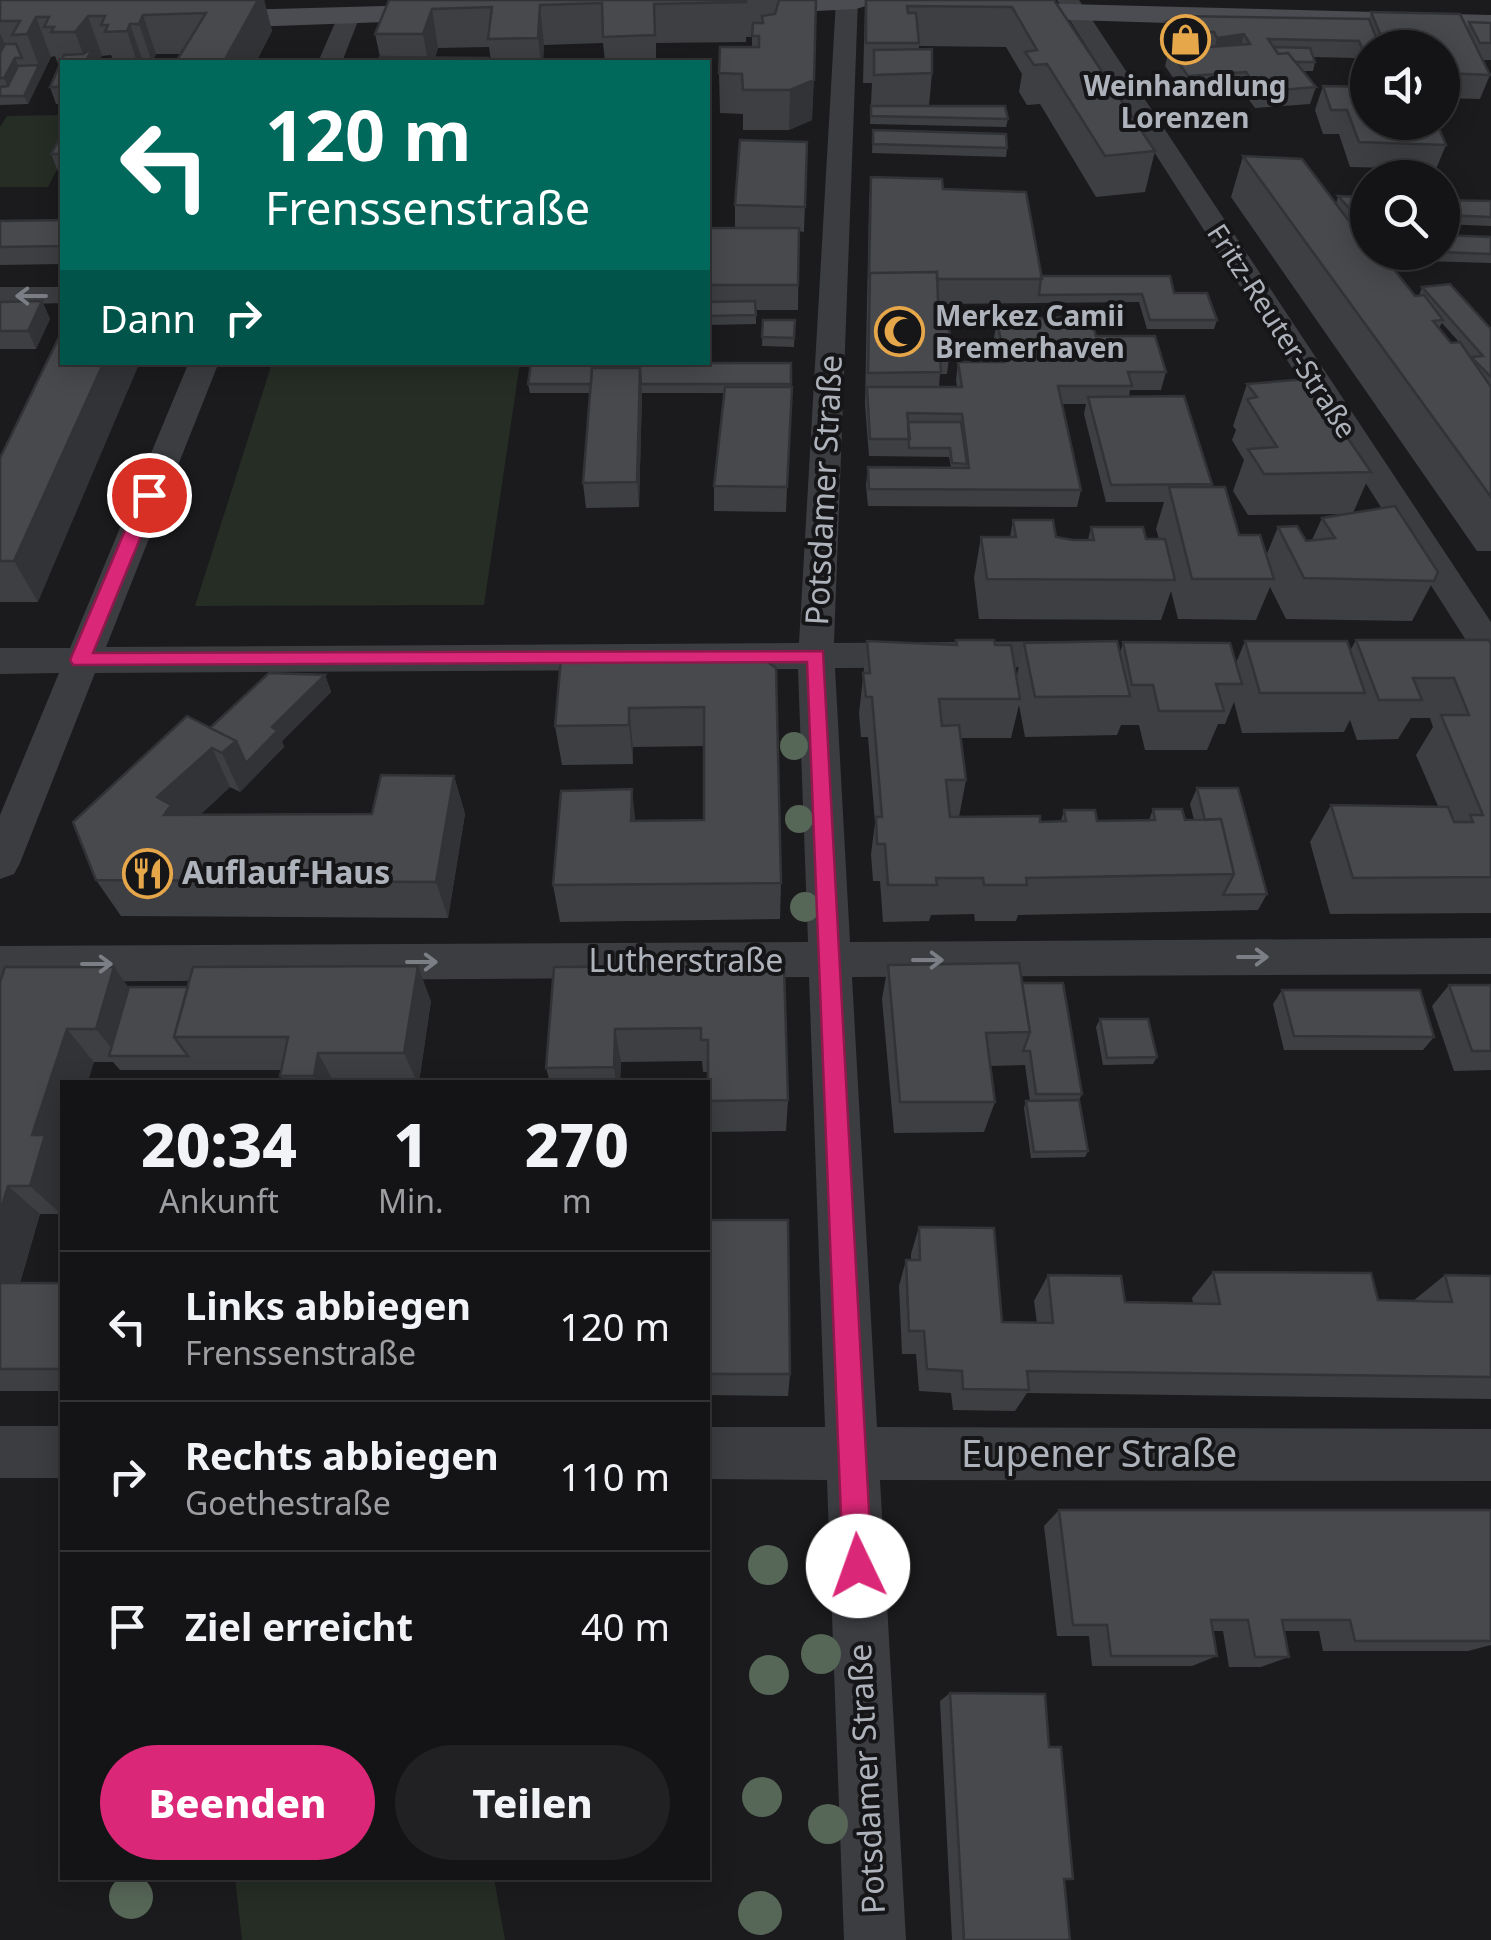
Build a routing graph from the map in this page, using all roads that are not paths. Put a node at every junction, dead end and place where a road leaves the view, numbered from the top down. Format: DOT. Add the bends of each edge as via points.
graph roads {
  1 [pos="858,3"];
  2 [pos="1079,4"];
  3 [pos="1209,6"];
  4 [pos="400,7"];
  5 [pos="714,7"];
  6 [pos="966,11"];
  7 [pos="491,12"];
  8 [pos="1491,12"];
  9 [pos="349,16"];
  10 [pos="170,20"];
  11 [pos="1491,24"];
  12 [pos="331,60"];
  13 [pos="0,296"];
  14 [pos="60,296"];
  15 [pos="203,365"];
  16 [pos="1491,650"];
  17 [pos="1451,651"];
  18 [pos="1114,653"];
  19 [pos="816,656"];
  20 [pos="80,660"];
  21 [pos="0,661"];
  22 [pos="0,863"];
  23 [pos="1491,956"];
  24 [pos="830,960"];
  25 [pos="0,964"];
  26 [pos="0,1452"];
  27 [pos="60,1452"];
  28 [pos="710,1453"];
  29 [pos="852,1454"];
  30 [pos="1491,1456"];
  31 [pos="875,1940"];
  1 -- 5 [label="main road"];
  1 -- 19 [label="street, Potsdamer Straße"];
  2 -- 3 [label="main road"];
  2 -- 6 [label="main road"];
  2 -- 16 [label="street, Fritz-Reuter-Straße"];
  3 -- 8 [label="main road"];
  3 -- 11 [label="main road"];
  4 -- 7 [label="main road"];
  4 -- 9 [label="main road"];
  9 -- 10 [label="main road"];
  9 -- 12 [label="street"];
  14 -- 13 [label="street, one-way"];
  15 -- 20 [label="street"];
  16 -- 17 [label="street"];
  18 -- 19 [label="street"];
  19 -- 20 [label="street"];
  19 -- 24 [label="street, Potsdamer Straße"];
  20 -- 21 [label="street"];
  20 -- 22 [label="street"];
  24 -- 23 [label="street, Lutherstraße, one-way"];
  25 -- 24 [label="street, Lutherstraße, one-way"];
  24 -- 29 [label="street, Potsdamer Straße"];
  26 -- 27 [label="street"];
  28 -- 29 [label="street, Eupener Straße"];
  29 -- 30 [label="street, Eupener Straße"];
  29 -- 31 [label="street, Potsdamer Straße"];
}
